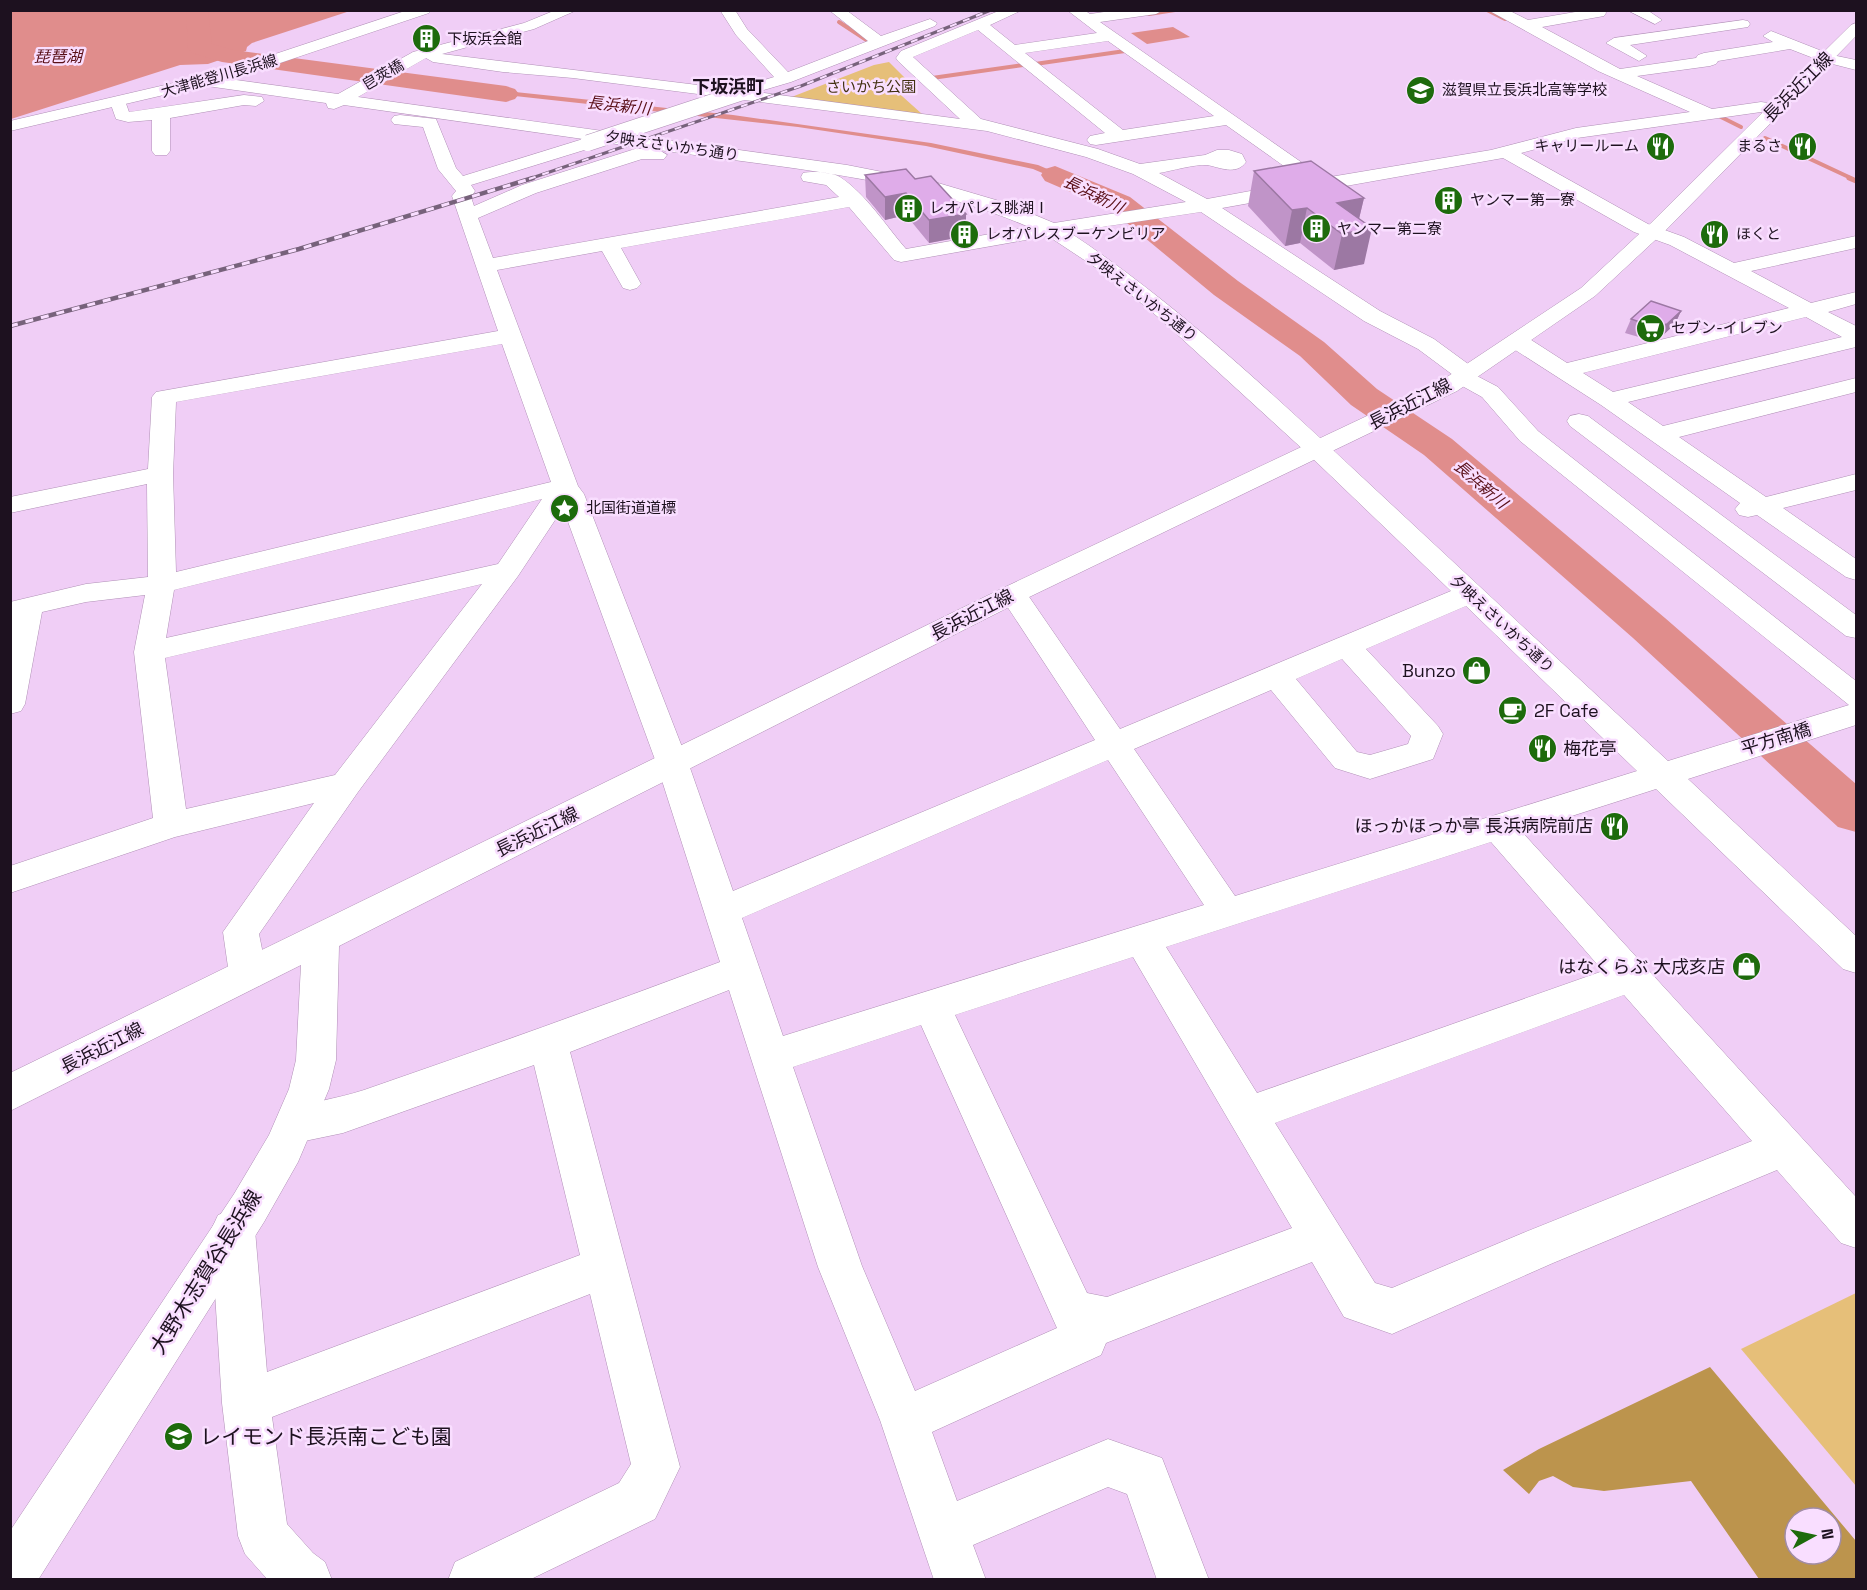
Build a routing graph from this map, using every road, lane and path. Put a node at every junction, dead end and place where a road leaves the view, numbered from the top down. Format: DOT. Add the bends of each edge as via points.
graph roads {
  1 [pos="424,10"];
  2 [pos="570,10"];
  3 [pos="728,10"];
  4 [pos="836,10"];
  5 [pos="1015,10"];
  6 [pos="1156,10"];
  7 [pos="1495,10"];
  8 [pos="1597,10"];
  9 [pos="1634,10"];
  10 [pos="1711,12"];
  11 [pos="1080,15"];
  12 [pos="941,18"];
  13 [pos="1655,20"];
  14 [pos="979,24"];
  15 [pos="1743,24"];
  16 [pos="1526,25"];
  17 [pos="1857,28"];
  18 [pos="1602,34"];
  19 [pos="1111,36"];
  20 [pos="879,42"];
  21 [pos="1620,42"];
  22 [pos="1792,44"];
  23 [pos="1011,50"];
  24 [pos="1639,56"];
  25 [pos="416,57"];
  26 [pos="1827,58"];
  27 [pos="1857,65"];
  28 [pos="1619,74"];
  29 [pos="785,79"];
  30 [pos="207,81"];
  31 [pos="340,100"];
  32 [pos="118,102"];
  33 [pos="1775,109"];
  34 [pos="161,114"];
  35 [pos="1712,115"];
  36 [pos="1229,119"];
  37 [pos="10,126"];
  38 [pos="989,128"];
  39 [pos="1119,136"];
  40 [pos="1065,145"];
  41 [pos="161,151"];
  42 [pos="1504,151"];
  43 [pos="1212,159"];
  44 [pos="1139,170"];
  45 [pos="460,183"];
  46 [pos="1317,184"];
  47 [pos="854,200"];
  48 [pos="1200,206"];
  49 [pos="467,215"];
  50 [pos="1062,228"];
  51 [pos="1652,232"];
  52 [pos="1857,242"];
  53 [pos="609,245"];
  54 [pos="484,266"];
  55 [pos="1734,269"];
  56 [pos="630,284"];
  57 [pos="1857,298"];
  58 [pos="1809,309"];
  59 [pos="1854,333"];
  60 [pos="509,336"];
  61 [pos="1517,341"];
  62 [pos="1564,371"];
  63 [pos="1460,379"];
  64 [pos="1857,385"];
  65 [pos="1615,406"];
  66 [pos="1579,421"];
  67 [pos="1658,435"];
  68 [pos="1529,436"];
  69 [pos="1330,443"];
  70 [pos="160,474"];
  71 [pos="1856,483"];
  72 [pos="566,487"];
  73 [pos="10,505"];
  74 [pos="1761,506"];
  75 [pos="1709,518"];
  76 [pos="508,570"];
  77 [pos="1857,571"];
  78 [pos="161,584"];
  79 [pos="1013,594"];
  80 [pos="1470,594"];
  81 [pos="20,609"];
  82 [pos="1857,629"];
  83 [pos="1346,645"];
  84 [pos="149,651"];
  85 [pos="1276,675"];
  86 [pos="1857,697"];
  87 [pos="10,704"];
  88 [pos="1857,714"];
  89 [pos="1112,744"];
  90 [pos="673,765"];
  91 [pos="1661,774"];
  92 [pos="346,784"];
  93 [pos="171,825"];
  94 [pos="1496,826"];
  95 [pos="10,880"];
  96 [pos="721,911"];
  97 [pos="1227,912"];
  98 [pos="1141,938"];
  99 [pos="321,939"];
  100 [pos="1857,958"];
  101 [pos="741,970"];
  102 [pos="248,974"];
  103 [pos="1632,976"];
  104 [pos="931,1005"];
  105 [pos="548,1043"];
  106 [pos="770,1057"];
  107 [pos="10,1093"];
  108 [pos="1247,1115"];
  109 [pos="295,1125"];
  110 [pos="1784,1148"];
  111 [pos="1857,1228"];
  112 [pos="233,1230"];
  113 [pos="1322,1237"];
  114 [pos="604,1267"];
  115 [pos="1073,1313"];
  116 [pos="246,1403"];
  117 [pos="904,1420"];
  118 [pos="944,1532"];
  119 [pos="10,1577"];
  120 [pos="307,1580"];
  121 [pos="473,1580"];
  122 [pos="960,1580"];
  123 [pos="1183,1580"];
  1 -- 30 [label="street, 大津能登川長浜線"];
  2 -- 25 [label="street, 皀莢橋" via="529,26"];
  3 -- 29 [label="street" via="741,32"];
  4 -- 20 [label="street"];
  5 -- 14 [label="street"];
  6 -- 11 [label="street"];
  7 -- 16 [label="street"];
  8 -- 16 [label="street" via="1596,14"];
  9 -- 13 [label="street"];
  10 -- 15 [label="street"];
  11 -- 19 [label="street"];
  12 -- 20 [label="street"];
  14 -- 23 [label="street"];
  14 -- 38 [label="street" via="904,57 973,122"];
  15 -- 21 [label="street"];
  15 -- 22 [label="street"];
  16 -- 28 [label="street"];
  17 -- 26 [label="street, 長浜近江線"];
  18 -- 21 [label="street"];
  19 -- 23 [label="street"];
  19 -- 36 [label="street"];
  20 -- 29 [label="street"];
  21 -- 24 [label="street" via="1614,43"];
  22 -- 26 [label="street"];
  22 -- 28 [label="street"];
  23 -- 39 [label="street"];
  25 -- 31 [label="street, 皀莢橋"];
  25 -- 38 [label="street" via="573,73"];
  26 -- 27 [label="street"];
  26 -- 33 [label="street, 長浜近江線"];
  28 -- 35 [label="street"];
  29 -- 45 [label="street, bridge"];
  30 -- 31 [label="street, 夕映えさいかち通り"];
  30 -- 32 [label="street, 大津能登川長浜線"];
  31 -- 34 [label="street" via="244,100"];
  31 -- 45 [label="street" via="430,123 447,170"];
  31 -- 50 [label="street, 夕映えさいかち通り" via="847,171 932,187"];
  32 -- 34 [label="street" via="122,115 128,117"];
  32 -- 37 [label="street, 大津能登川長浜線"];
  33 -- 35 [label="street" via="1761,107"];
  33 -- 51 [label="street, 長浜近江線"];
  34 -- 41 [label="street"];
  35 -- 42 [label="street" via="1576,133"];
  36 -- 39 [label="street"];
  36 -- 46 [label="street"];
  38 -- 40 [label="street"];
  39 -- 40 [label="street"];
  40 -- 44 [label="street"];
  42 -- 46 [label="street"];
  42 -- 51 [label="street"];
  43 -- 44 [label="street"];
  44 -- 48 [label="street"];
  45 -- 49 [label="street" via="466,190 461,196"];
  46 -- 48 [label="street"];
  47 -- 49 [label="street" via="832,180 641,153 529,189"];
  47 -- 50 [label="street" via="901,256"];
  47 -- 53 [label="street"];
  48 -- 50 [label="street"];
  48 -- 63 [label="street" via="1372,316 1426,344"];
  49 -- 54 [label="street"];
  50 -- 69 [label="street, 夕映えさいかち通り"];
  51 -- 55 [label="street"];
  51 -- 61 [label="street, 長浜近江線" via="1588,292"];
  52 -- 55 [label="street"];
  53 -- 54 [label="street"];
  53 -- 56 [label="street"];
  54 -- 60 [label="street"];
  55 -- 58 [label="street"];
  57 -- 58 [label="street"];
  58 -- 59 [label="street"];
  58 -- 62 [label="street"];
  59 -- 65 [label="street"];
  60 -- 70 [label="street" via="164,397"];
  60 -- 72 [label="street"];
  61 -- 62 [label="street"];
  61 -- 63 [label="street, 長浜近江線"];
  62 -- 65 [label="street"];
  63 -- 68 [label="street" via="1490,392"];
  63 -- 69 [label="street, 長浜近江線"];
  64 -- 67 [label="street"];
  65 -- 66 [label="street"];
  65 -- 67 [label="street"];
  66 -- 68 [label="street"];
  66 -- 75 [label="street"];
  67 -- 74 [label="street"];
  68 -- 86 [label="street"];
  69 -- 79 [label="street, 長浜近江線"];
  69 -- 80 [label="street, 夕映えさいかち通り"];
  70 -- 73 [label="street"];
  70 -- 78 [label="street"];
  71 -- 74 [label="street"];
  72 -- 76 [label="street"];
  72 -- 78 [label="street"];
  72 -- 90 [label="street"];
  74 -- 75 [label="street"];
  74 -- 77 [label="street"];
  75 -- 82 [label="street"];
  76 -- 84 [label="street"];
  76 -- 92 [label="street"];
  78 -- 81 [label="street" via="86,593"];
  78 -- 84 [label="street"];
  79 -- 89 [label="street"];
  79 -- 90 [label="street, 長浜近江線"];
  80 -- 83 [label="street"];
  80 -- 91 [label="street, 夕映えさいかち通り"];
  81 -- 87 [label="street"];
  83 -- 85 [label="street"];
  83 -- 85 [label="street" via="1427,734 1422,751 1370,767 1347,760"];
  84 -- 93 [label="street"];
  85 -- 89 [label="street"];
  88 -- 91 [label="street, 平方南橋"];
  89 -- 96 [label="street"];
  89 -- 97 [label="street"];
  90 -- 96 [label="street"];
  90 -- 99 [label="street, 長浜近江線"];
  91 -- 94 [label="street, 平方南橋"];
  91 -- 100 [label="street, 夕映えさいかち通り"];
  92 -- 93 [label="street"];
  92 -- 102 [label="street" via="241,932"];
  93 -- 95 [label="street"];
  94 -- 97 [label="street, 平方南橋"];
  94 -- 103 [label="street"];
  96 -- 101 [label="street"];
  97 -- 98 [label="street, 平方南橋"];
  98 -- 104 [label="street, 平方南橋"];
  98 -- 108 [label="street"];
  99 -- 102 [label="street, 長浜近江線"];
  99 -- 109 [label="street, 大野木志賀谷長浜線" via="314,1070"];
  101 -- 105 [label="street"];
  101 -- 106 [label="street"];
  102 -- 107 [label="street, 長浜近江線"];
  103 -- 108 [label="street"];
  103 -- 110 [label="street"];
  104 -- 106 [label="street, 平方南橋"];
  104 -- 115 [label="street"];
  105 -- 109 [label="street" via="343,1115"];
  105 -- 114 [label="street"];
  106 -- 117 [label="street" via="840,1267"];
  108 -- 113 [label="street"];
  109 -- 112 [label="street, 大野木志賀谷長浜線"];
  110 -- 111 [label="street"];
  110 -- 113 [label="street" via="1392,1311 1360,1301"];
  112 -- 116 [label="street"];
  112 -- 119 [label="street, 大野木志賀谷長浜線"];
  113 -- 115 [label="street" via="1107,1320"];
  114 -- 116 [label="street"];
  114 -- 121 [label="street" via="656,1467 637,1501"];
  115 -- 117 [label="street" via="1085,1339"];
  116 -- 120 [label="street" via="263,1536"];
  117 -- 118 [label="street"];
  118 -- 122 [label="street"];
  118 -- 123 [label="street" via="1108,1463 1145,1475"];
}
